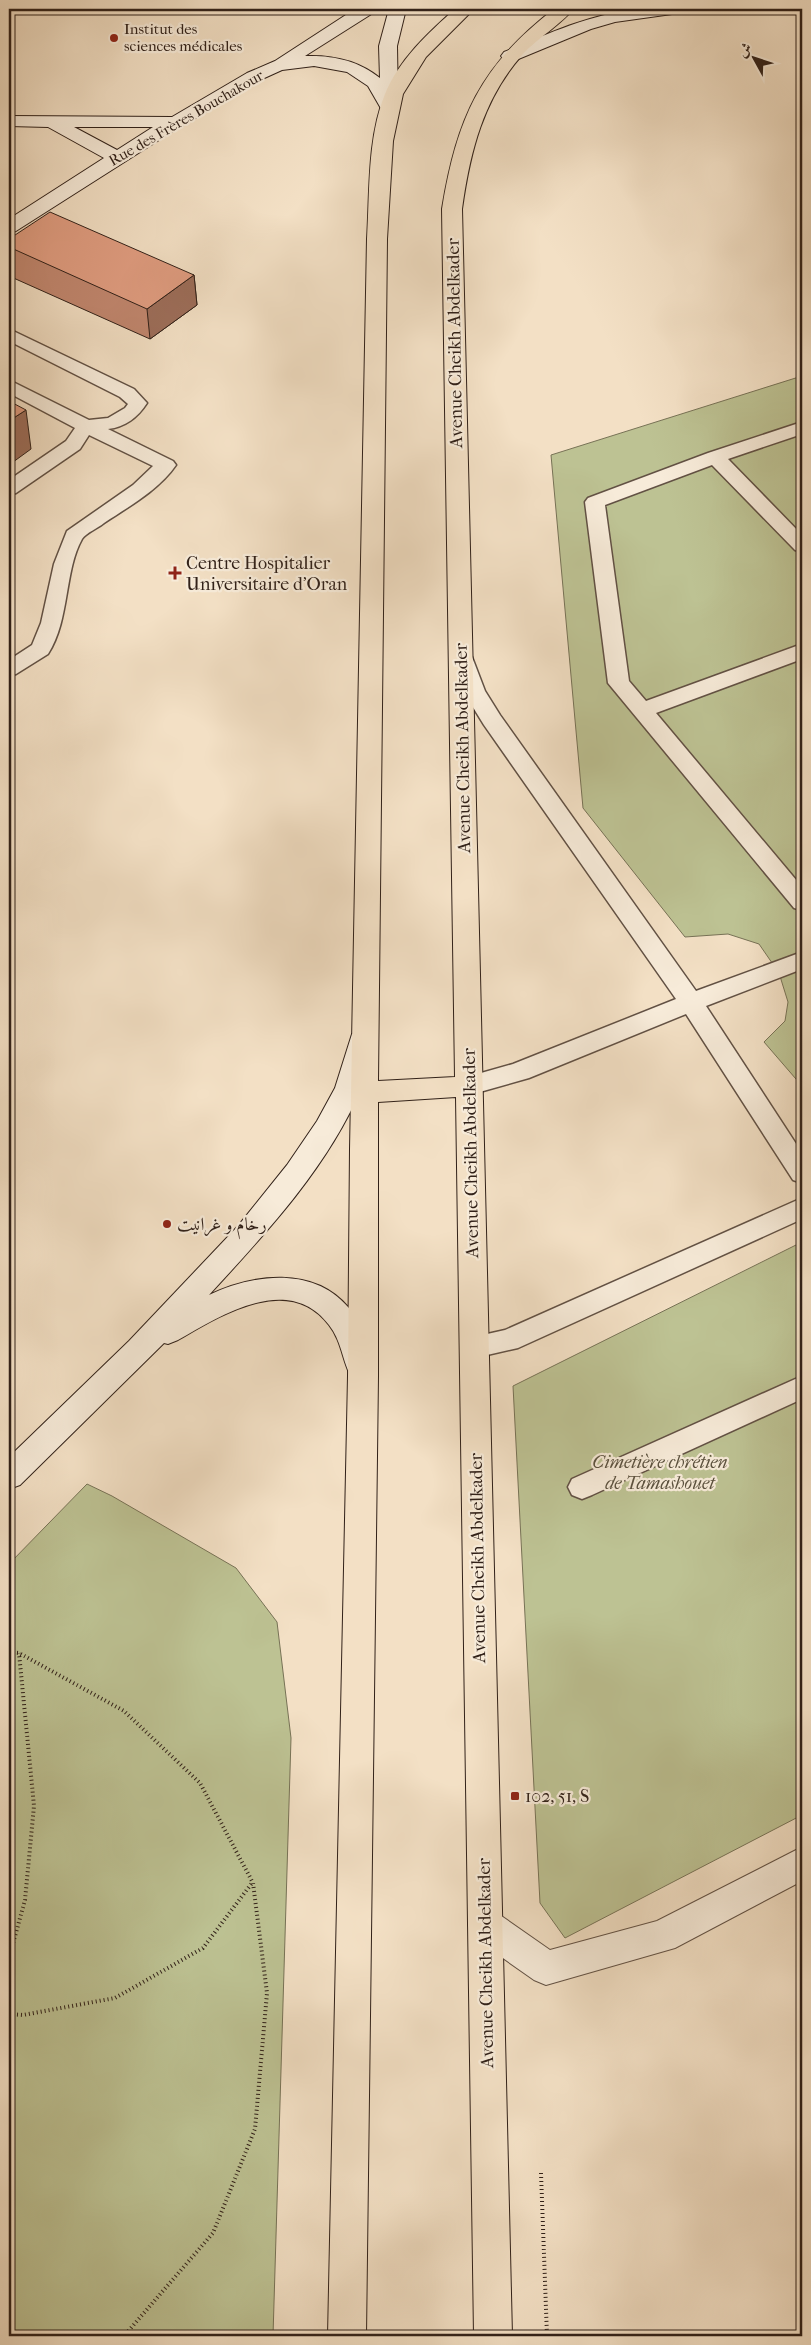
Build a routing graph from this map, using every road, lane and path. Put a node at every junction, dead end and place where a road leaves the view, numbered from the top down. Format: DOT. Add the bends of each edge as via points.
graph roads {
  1 [pos="367,9"];
  2 [pos="398,9"];
  3 [pos="465,9"];
  4 [pos="564,9"];
  5 [pos="672,9"];
  6 [pos="510,56"];
  7 [pos="275,66"];
  8 [pos="389,108"];
  9 [pos="9,121"];
  10 [pos="173,122"];
  11 [pos="52,123"];
  12 [pos="117,157"];
  13 [pos="9,226"];
  14 [pos="9,334"];
  15 [pos="9,386"];
  16 [pos="86,426"];
  17 [pos="802,428"];
  18 [pos="715,457"];
  19 [pos="9,489"];
  20 [pos="802,546"];
  21 [pos="802,651"];
  22 [pos="461,655"];
  23 [pos="9,669"];
  24 [pos="643,710"];
  25 [pos="802,902"];
  26 [pos="802,960"];
  27 [pos="691,1002"];
  28 [pos="366,1025"];
  29 [pos="470,1086"];
  30 [pos="365,1092"];
  31 [pos="802,1173"];
  32 [pos="802,1208"];
  33 [pos="474,1347"];
  34 [pos="139,1350"];
  35 [pos="363,1376"];
  36 [pos="802,1387"];
  37 [pos="9,1476"];
  38 [pos="582,1487"];
  39 [pos="9,1652"];
  40 [pos="19,1653"];
  41 [pos="802,1863"];
  42 [pos="253,1883"];
  43 [pos="485,1925"];
  44 [pos="9,1958"];
  45 [pos="9,2014"];
  46 [pos="347,2293"];
  47 [pos="124,2336"];
  48 [pos="333,2336"];
  49 [pos="347,2336"];
  50 [pos="493,2336"];
  1 -- 7 [label="street, Rue des Frères Bouchakour"];
  2 -- 8 [label="street" via="388,46"];
  3 -- 8 [label="main road" via="435,35 416,58"];
  4 -- 6 [label="main road, Avenue Cheikh Abdelkader" via="537,28"];
  5 -- 6 [label="street" via="585,24"];
  6 -- 22 [label="main road, Avenue Cheikh Abdelkader" via="478,104 464,145 452,209"];
  7 -- 8 [label="street, Rue des Frères Bouchakour" via="317,61 349,68 373,81"];
  7 -- 10 [label="street, Rue des Frères Bouchakour"];
  8 -- 28 [label="main road" via="377,239"];
  9 -- 11 [label="street"];
  10 -- 11 [label="street"];
  10 -- 12 [label="street, Rue des Frères Bouchakour"];
  11 -- 12 [label="street"];
  12 -- 13 [label="street, Rue des Frères Bouchakour"];
  14 -- 16 [label="lane" via="127,393 138,403 132,412 113,423"];
  15 -- 16 [label="lane"];
  16 -- 19 [label="lane" via="73,445"];
  16 -- 23 [label="lane" via="166,465 140,489 74,535 41,649"];
  17 -- 18 [label="lane"];
  18 -- 20 [label="lane"];
  18 -- 24 [label="lane" via="595,502 619,683"];
  21 -- 24 [label="lane"];
  22 -- 27 [label="lane" via="474,692 492,720"];
  22 -- 29 [label="main road, Avenue Cheikh Abdelkader"];
  24 -- 25 [label="lane"];
  26 -- 27 [label="lane"];
  27 -- 29 [label="lane" via="520,1070"];
  27 -- 31 [label="lane"];
  28 -- 30 [label="main road"];
  28 -- 34 [label="street" via="348,1088 327,1128 297,1173 248,1234"];
  29 -- 30 [label="main road"];
  29 -- 33 [label="main road, Avenue Cheikh Abdelkader"];
  30 -- 35 [label="main road"];
  32 -- 33 [label="lane" via="509,1340"];
  33 -- 43 [label="main road, Avenue Cheikh Abdelkader"];
  34 -- 35 [label="street" via="196,1316 242,1294 278,1287 309,1292 331,1306 348,1330"];
  34 -- 37 [label="street"];
  35 -- 46 [label="main road"];
  36 -- 38 [label="lane"];
  39 -- 40 [label="path"];
  40 -- 42 [label="path" via="124,1711 200,1782"];
  40 -- 44 [label="path" via="34,1806 25,1900"];
  41 -- 43 [label="street" via="663,1936 546,1968"];
  42 -- 45 [label="path" via="203,1948 115,1998 23,2015"];
  42 -- 47 [label="path" via="267,1993 255,2129 212,2233"];
  43 -- 50 [label="main road, Avenue Cheikh Abdelkader"];
  46 -- 48 [label="main road"];
  46 -- 49 [label="main road"];
}
